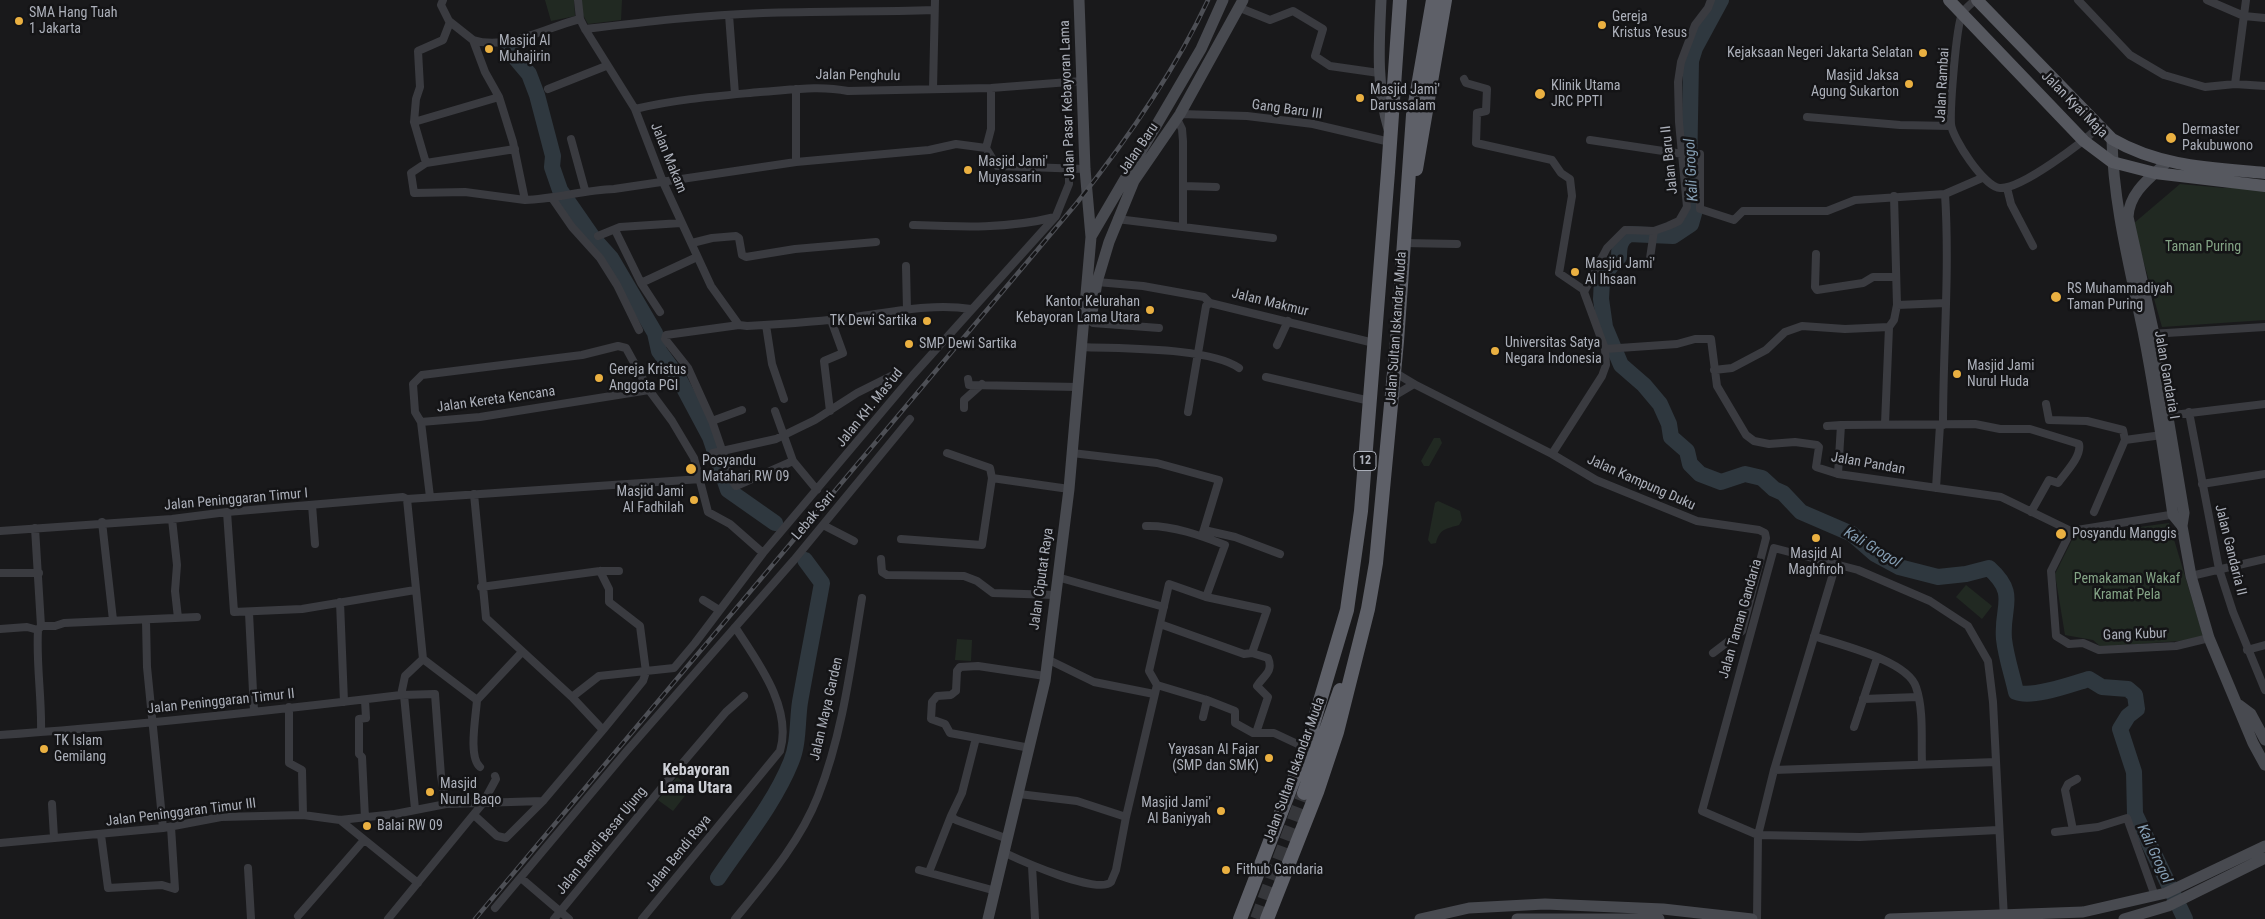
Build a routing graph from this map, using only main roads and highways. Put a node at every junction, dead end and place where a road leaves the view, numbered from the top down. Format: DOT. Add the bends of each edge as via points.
graph roads {
  1 [pos="1079,0"];
  2 [pos="1223,0"];
  3 [pos="1381,0"];
  4 [pos="1400,0"];
  5 [pos="1433,0"];
  6 [pos="1445,0"];
  7 [pos="1949,0"];
  8 [pos="1976,0"];
  9 [pos="1241,4"];
  10 [pos="1390,136"];
  11 [pos="2112,139"];
  12 [pos="2112,162"];
  13 [pos="2167,162"];
  14 [pos="2155,173"];
  15 [pos="2265,173"];
  16 [pos="2265,186"];
  17 [pos="1087,199"];
  18 [pos="1406,199"];
  19 [pos="1097,224"];
  20 [pos="1091,237"];
  21 [pos="1088,321"];
  22 [pos="2149,334"];
  23 [pos="2164,416"];
  24 [pos="2179,514"];
  25 [pos="1356,654"];
  26 [pos="2262,739"];
  27 [pos="1311,752"];
  28 [pos="2265,765"];
  29 [pos="1304,793"];
  30 [pos="2265,846"];
  31 [pos="2265,858"];
  32 [pos="2182,892"];
  33 [pos="1515,906"];
  34 [pos="1245,916"];
  35 [pos="2004,917"];
  36 [pos="988,919"];
  37 [pos="1267,919"];
  38 [pos="1420,919"];
  39 [pos="1517,919"];
  40 [pos="1659,919"];
  41 [pos="1752,919"];
  42 [pos="1890,919"];
  43 [pos="2124,919"];
  1 -- 17 [label="main road, Jalan Pasar Kebayoran Lama"];
  2 -- 19 [label="main road, Jalan Baru" via="1201,49"];
  3 -- 10 [label="main road, Jalan Sultan Iskandar Muda" via="1379,73"];
  4 -- 10 [label="highway, Jalan Sultan Iskandar Muda / 12"];
  5 -- 18 [label="highway, Jalan Sultan Iskandar Muda / 12" via="1413,115"];
  6 -- 18 [label="highway" via="1420,150"];
  7 -- 12 [label="main road, Jalan Kyai Maja" via="2084,141"];
  8 -- 11 [label="main road, Jalan Kyai Maja"];
  9 -- 21 [label="main road, Jalan Baru" via="1178,117 1134,180 1097,282"];
  10 -- 27 [label="highway, Jalan Sultan Iskandar Muda / 12" via="1360,526 1328,704"];
  11 -- 12 [label="main road, Jalan Gandaria I"];
  11 -- 13 [label="main road, Jalan Kyai Maja" via="2133,152"];
  12 -- 14 [label="main road, Jalan Kyai Maja"];
  12 -- 22 [label="main road, Jalan Gandaria I"];
  13 -- 14 [label="main road, Jalan Gandaria I"];
  13 -- 15 [label="main road, Jalan Kyai Maja"];
  14 -- 16 [label="main road, Jalan Kyai Maja"];
  14 -- 22 [label="main road, Jalan Gandaria I" via="2132,200 2128,217"];
  17 -- 19 [label="main road, Jalan Pasar Kebayoran Lama"];
  17 -- 20 [label="main road, Jalan Pasar Kebayoran Lama"];
  18 -- 25 [label="highway, Jalan Sultan Iskandar Muda / 12" via="1376,563"];
  19 -- 20 [label="main road, Jalan Baru"];
  20 -- 21 [label="main road, Jalan Ciputat Raya"];
  21 -- 36 [label="main road, Jalan Ciputat Raya" via="1082,347 1069,489 1045,676"];
  22 -- 23 [label="main road, Jalan Gandaria I"];
  23 -- 24 [label="main road, Jalan Gandaria I"];
  23 -- 24 [label="main road, Jalan Gandaria I" via="2162,434"];
  24 -- 26 [label="main road" via="2209,638 2237,704"];
  25 -- 27 [label="highway, Jalan Sultan Iskandar Muda / 12"];
  25 -- 37 [label="highway, Jalan Sultan Iskandar Muda / 12" via="1326,766"];
  26 -- 28 [label="main road"];
  27 -- 29 [label="highway, Jalan Sultan Iskandar Muda / 12"];
  27 -- 34 [label="highway, Jalan Sultan Iskandar Muda / 12"];
  30 -- 32 [label="main road"];
  31 -- 32 [label="main road"];
  32 -- 35 [label="main road" via="2083,912"];
  32 -- 43 [label="main road" via="2168,906"];
  33 -- 38 [label="main road" via="1469,908"];
  33 -- 39 [label="main road"];
  33 -- 41 [label="main road" via="1545,904 1663,909"];
  35 -- 42 [label="main road"];
  39 -- 40 [label="main road"];
}
